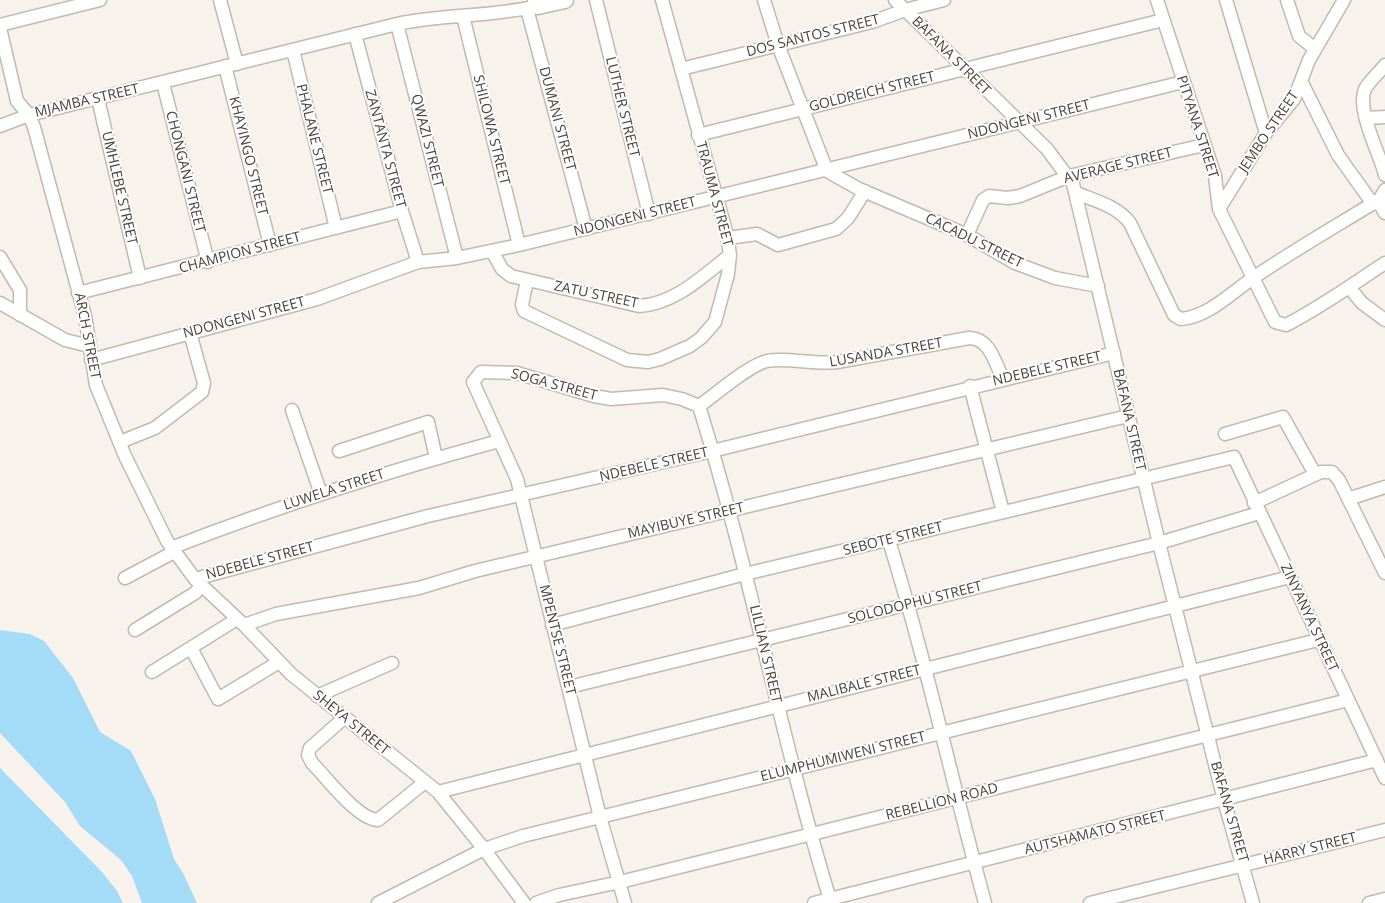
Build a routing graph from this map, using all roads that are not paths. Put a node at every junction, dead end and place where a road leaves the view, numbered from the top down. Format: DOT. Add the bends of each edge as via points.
graph roads {
  1 [pos="100,0"];
  2 [pos="220,0"];
  3 [pos="565,0"];
  4 [pos="596,0"];
  5 [pos="662,0"];
  6 [pos="764,0"];
  7 [pos="895,0"];
  8 [pos="944,0"];
  9 [pos="1158,0"];
  10 [pos="1226,0"];
  11 [pos="1287,0"];
  12 [pos="1338,3"];
  13 [pos="534,5"];
  14 [pos="905,10"];
  15 [pos="463,16"];
  16 [pos="1163,20"];
  17 [pos="397,24"];
  18 [pos="0,26"];
  19 [pos="355,34"];
  20 [pos="778,45"];
  21 [pos="1316,49"];
  22 [pos="292,50"];
  23 [pos="231,65"];
  24 [pos="1385,65"];
  25 [pos="681,69"];
  26 [pos="964,69"];
  27 [pos="1183,82"];
  28 [pos="1301,82"];
  29 [pos="162,83"];
  30 [pos="98,99"];
  31 [pos="803,109"];
  32 [pos="29,115"];
  33 [pos="1385,116"];
  34 [pos="1367,118"];
  35 [pos="1018,122"];
  36 [pos="0,126"];
  37 [pos="1266,133"];
  38 [pos="698,135"];
  39 [pos="1204,145"];
  40 [pos="827,171"];
  41 [pos="1385,175"];
  42 [pos="1069,176"];
  43 [pos="865,191"];
  44 [pos="1076,193"];
  45 [pos="715,197"];
  46 [pos="1379,198"];
  47 [pos="1219,210"];
  48 [pos="402,211"];
  49 [pos="1385,213"];
  50 [pos="649,214"];
  51 [pos="336,228"];
  52 [pos="586,229"];
  53 [pos="967,235"];
  54 [pos="728,238"];
  55 [pos="270,245"];
  56 [pos="519,245"];
  57 [pos="492,251"];
  58 [pos="730,255"];
  59 [pos="0,257"];
  60 [pos="457,258"];
  61 [pos="208,262"];
  62 [pos="418,262"];
  63 [pos="1385,263"];
  64 [pos="140,278"];
  65 [pos="1254,278"];
  66 [pos="527,280"];
  67 [pos="1098,286"];
  68 [pos="1349,287"];
  69 [pos="78,293"];
  70 [pos="0,303"];
  71 [pos="20,315"];
  72 [pos="1385,320"];
  73 [pos="190,333"];
  74 [pos="89,346"];
  75 [pos="1114,353"];
  76 [pos="91,360"];
  77 [pos="1003,379"];
  78 [pos="473,382"];
  79 [pos="970,386"];
  80 [pos="698,406"];
  81 [pos="292,410"];
  82 [pos="1128,416"];
  83 [pos="1225,434"];
  84 [pos="499,441"];
  85 [pos="120,442"];
  86 [pos="986,449"];
  87 [pos="712,451"];
  88 [pos="339,452"];
  89 [pos="1234,457"];
  90 [pos="436,458"];
  91 [pos="1315,474"];
  92 [pos="1143,477"];
  93 [pos="1385,487"];
  94 [pos="322,494"];
  95 [pos="522,496"];
  96 [pos="1348,499"];
  97 [pos="1256,508"];
  98 [pos="728,511"];
  99 [pos="1003,512"];
  100 [pos="889,541"];
  101 [pos="1159,543"];
  102 [pos="173,550"];
  103 [pos="1379,551"];
  104 [pos="536,556"];
  105 [pos="1385,573"];
  106 [pos="745,574"];
  107 [pos="1290,577"];
  108 [pos="125,578"];
  109 [pos="198,582"];
  110 [pos="909,605"];
  111 [pos="1176,606"];
  112 [pos="241,622"];
  113 [pos="552,624"];
  114 [pos="135,630"];
  115 [pos="762,640"];
  116 [pos="1318,640"];
  117 [pos="191,648"];
  118 [pos="279,662"];
  119 [pos="392,663"];
  120 [pos="924,668"];
  121 [pos="1191,671"];
  122 [pos="152,672"];
  123 [pos="569,686"];
  124 [pos="317,696"];
  125 [pos="1348,700"];
  126 [pos="777,706"];
  127 [pos="344,718"];
  128 [pos="941,733"];
  129 [pos="1208,736"];
  130 [pos="585,753"];
  131 [pos="1377,760"];
  132 [pos="793,770"];
  133 [pos="1385,778"];
  134 [pos="425,782"];
  135 [pos="438,792"];
  136 [pos="956,799"];
  137 [pos="1224,800"];
  138 [pos="600,818"];
  139 [pos="1385,830"];
  140 [pos="811,834"];
  141 [pos="484,849"];
  142 [pos="974,863"];
  143 [pos="1244,865"];
  144 [pos="620,882"];
  145 [pos="1385,899"];
  146 [pos="830,901"];
  147 [pos="378,903"];
  148 [pos="524,903"];
  149 [pos="536,903"];
  150 [pos="625,903"];
  151 [pos="814,903"];
  152 [pos="985,903"];
  153 [pos="1090,903"];
  154 [pos="1253,903"];
  155 [pos="1369,903"];
  1 -- 18 [label="street"];
  2 -- 23 [label="street"];
  3 -- 13 [label="street"];
  4 -- 50 [label="street, LUTHER STREET"];
  5 -- 25 [label="street, TRAUMA STREET"];
  6 -- 20 [label="street"];
  7 -- 14 [label="street, BAFANA STREET"];
  8 -- 14 [label="street, DOS SANTOS STREET"];
  9 -- 16 [label="street, PITYANA STREET"];
  10 -- 37 [label="street"];
  11 -- 21 [label="street" via="1299,36"];
  12 -- 21 [label="street, JEMBO STREET"];
  13 -- 15 [label="street, MJAMBA STREET"];
  13 -- 52 [label="street, DUMANI STREET"];
  14 -- 20 [label="street, DOS SANTOS STREET" via="872,22"];
  14 -- 26 [label="street, BAFANA STREET"];
  15 -- 17 [label="street, MJAMBA STREET"];
  15 -- 56 [label="street, SHILOWA STREET"];
  16 -- 26 [label="street, GOLDREICH STREET"];
  16 -- 27 [label="street, PITYANA STREET"];
  17 -- 19 [label="street, MJAMBA STREET"];
  17 -- 60 [label="street, QWAZI STREET"];
  18 -- 32 [label="street, MJAMBA STREET" via="17,101"];
  19 -- 22 [label="street, MJAMBA STREET"];
  19 -- 48 [label="street, ZANTANTA STREET"];
  20 -- 25 [label="street, DOS SANTOS STREET"];
  20 -- 31 [label="street"];
  21 -- 28 [label="street, JEMBO STREET"];
  22 -- 23 [label="street, MJAMBA STREET"];
  22 -- 51 [label="street, PHALANE STREET"];
  23 -- 29 [label="street, MJAMBA STREET"];
  23 -- 55 [label="street, KHAYINGO STREET"];
  24 -- 34 [label="street" via="1365,90 1363,100"];
  25 -- 38 [label="street, TRAUMA STREET"];
  26 -- 31 [label="street, GOLDREICH STREET"];
  26 -- 35 [label="street, BAFANA STREET"];
  27 -- 35 [label="street, NDONGENI STREET"];
  27 -- 39 [label="street, PITYANA STREET"];
  28 -- 37 [label="street, JEMBO STREET" via="1294,99"];
  28 -- 46 [label="street" via="1338,155"];
  29 -- 30 [label="street, MJAMBA STREET"];
  29 -- 61 [label="street, CHONGANI STREET"];
  30 -- 32 [label="street, MJAMBA STREET"];
  30 -- 64 [label="street, UMHLEBE STREET"];
  31 -- 38 [label="street, GOLDREICH STREET"];
  31 -- 40 [label="street"];
  32 -- 36 [label="street"];
  32 -- 69 [label="street, ARCH STREET"];
  33 -- 34 [label="street"];
  34 -- 41 [label="street"];
  35 -- 40 [label="street, NDONGENI STREET"];
  35 -- 42 [label="street, BAFANA STREET" via="1047,149"];
  37 -- 47 [label="street, JEMBO STREET"];
  38 -- 45 [label="street, TRAUMA STREET"];
  39 -- 42 [label="street, AVERAGE STREET"];
  39 -- 47 [label="street, PITYANA STREET" via="1215,176"];
  40 -- 43 [label="street, CACADU STREET"];
  40 -- 45 [label="street, NDONGENI STREET"];
  42 -- 44 [label="street, BAFANA STREET"];
  42 -- 53 [label="street, AVERAGE STREET" via="1020,196 986,198"];
  43 -- 53 [label="street, CACADU STREET"];
  43 -- 54 [label="street" via="848,218 836,229 778,245 757,234"];
  44 -- 65 [label="street" via="1114,208 1130,223 1174,315 1180,319 1213,307"];
  44 -- 67 [label="street, BAFANA STREET"];
  45 -- 50 [label="street, NDONGENI STREET"];
  45 -- 54 [label="street, TRAUMA STREET"];
  46 -- 49 [label="street"];
  46 -- 65 [label="street"];
  47 -- 65 [label="street, PITYANA STREET"];
  48 -- 51 [label="street, CHAMPION STREET"];
  48 -- 62 [label="street, ZANTANTA STREET"];
  50 -- 52 [label="street, NDONGENI STREET"];
  51 -- 55 [label="street, CHAMPION STREET"];
  52 -- 56 [label="street, NDONGENI STREET"];
  53 -- 67 [label="street, CACADU STREET" via="1015,263 1055,278"];
  54 -- 58 [label="street, TRAUMA STREET"];
  55 -- 61 [label="street, CHAMPION STREET"];
  56 -- 57 [label="street, NDONGENI STREET"];
  57 -- 60 [label="street, NDONGENI STREET"];
  57 -- 66 [label="street, ZATU STREET" via="506,272"];
  58 -- 66 [label="street, ZATU STREET" via="682,291 659,303 647,305"];
  58 -- 66 [label="street, TRAUMA STREET" via="720,311 709,330 690,346 648,362 618,357 527,314 522,305"];
  59 -- 71 [label="street" via="20,290"];
  60 -- 62 [label="street, NDONGENI STREET"];
  61 -- 64 [label="street, CHAMPION STREET"];
  62 -- 73 [label="street, NDONGENI STREET" via="316,299"];
  63 -- 68 [label="street"];
  64 -- 69 [label="street, CHAMPION STREET"];
  65 -- 68 [label="street, PITYANA STREET" via="1270,317 1280,325 1310,312"];
  67 -- 75 [label="street, BAFANA STREET"];
  68 -- 72 [label="street" via="1362,303"];
  69 -- 74 [label="street, ARCH STREET"];
  70 -- 71 [label="street"];
  71 -- 74 [label="street" via="65,340"];
  73 -- 76 [label="street, NDONGENI STREET"];
  73 -- 85 [label="street" via="204,383 202,392 155,428"];
  74 -- 76 [label="street, ARCH STREET"];
  75 -- 77 [label="street, NDEBELE STREET"];
  75 -- 82 [label="street, BAFANA STREET"];
  76 -- 85 [label="street, ARCH STREET" via="98,390"];
  77 -- 79 [label="street, NDEBELE STREET"];
  77 -- 80 [label="street, LUSANDA STREET" via="985,344 969,338 837,362 765,362"];
  78 -- 80 [label="street, SOGA STREET" via="481,372 517,373 594,396 632,399 663,395"];
  78 -- 84 [label="street, MPENTSE STREET"];
  79 -- 86 [label="street"];
  79 -- 87 [label="street, NDEBELE STREET"];
  80 -- 87 [label="street, LILLIAN STREET"];
  81 -- 94 [label="street"];
  82 -- 86 [label="street, MAYIBUYE STREET"];
  82 -- 92 [label="street, BAFANA STREET"];
  83 -- 91 [label="street" via="1284,417"];
  84 -- 90 [label="street, LUWELA STREET"];
  84 -- 95 [label="street, MPENTSE STREET" via="516,473"];
  85 -- 102 [label="street, ARCH STREET"];
  86 -- 98 [label="street, MAYIBUYE STREET"];
  86 -- 99 [label="street"];
  87 -- 95 [label="street, NDEBELE STREET"];
  87 -- 98 [label="street, LILLIAN STREET"];
  88 -- 90 [label="street" via="428,422"];
  89 -- 92 [label="street, SEBOTE STREET"];
  89 -- 97 [label="street, ZINYANYA STREET"];
  90 -- 94 [label="street, LUWELA STREET"];
  91 -- 96 [label="street, SOLODOPHU STREET" via="1329,472 1339,480"];
  91 -- 97 [label="street, SOLODOPHU STREET"];
  92 -- 99 [label="street, SEBOTE STREET"];
  92 -- 101 [label="street, BAFANA STREET"];
  93 -- 96 [label="street"];
  94 -- 102 [label="street, LUWELA STREET" via="235,523"];
  95 -- 104 [label="street, MPENTSE STREET"];
  95 -- 109 [label="street, NDEBELE STREET" via="428,516"];
  96 -- 103 [label="street"];
  97 -- 101 [label="street, SOLODOPHU STREET"];
  97 -- 107 [label="street, ZINYANYA STREET"];
  98 -- 104 [label="street, MAYIBUYE STREET"];
  98 -- 106 [label="street, LILLIAN STREET"];
  99 -- 100 [label="street, SEBOTE STREET"];
  100 -- 106 [label="street, SEBOTE STREET"];
  100 -- 110 [label="street"];
  101 -- 110 [label="street, SOLODOPHU STREET"];
  101 -- 111 [label="street, BAFANA STREET"];
  102 -- 108 [label="street, LUWELA STREET"];
  102 -- 109 [label="street, SHEYA STREET"];
  103 -- 105 [label="street"];
  104 -- 112 [label="street, MAYIBUYE STREET" via="419,588"];
  104 -- 113 [label="street, MPENTSE STREET"];
  106 -- 113 [label="street, SEBOTE STREET"];
  106 -- 115 [label="street, LILLIAN STREET"];
  107 -- 111 [label="street, MALIBALE STREET"];
  107 -- 116 [label="street, ZINYANYA STREET"];
  109 -- 112 [label="street, SHEYA STREET"];
  109 -- 114 [label="street" via="195,593"];
  110 -- 115 [label="street, SOLODOPHU STREET"];
  110 -- 120 [label="street"];
  111 -- 120 [label="street, MALIBALE STREET"];
  111 -- 121 [label="street, BAFANA STREET"];
  112 -- 117 [label="street, MAYIBUYE STREET"];
  112 -- 118 [label="street, SHEYA STREET"];
  113 -- 123 [label="street, MPENTSE STREET"];
  115 -- 123 [label="street, SOLODOPHU STREET"];
  115 -- 126 [label="street, LILLIAN STREET"];
  116 -- 121 [label="street, ELUMPHUMIWENI STREET"];
  116 -- 125 [label="street, ZINYANYA STREET"];
  117 -- 118 [label="street" via="218,699"];
  117 -- 122 [label="street, MAYIBUYE STREET"];
  118 -- 124 [label="street, SHEYA STREET"];
  119 -- 124 [label="street"];
  120 -- 126 [label="street, MALIBALE STREET"];
  120 -- 128 [label="street"];
  121 -- 128 [label="street, ELUMPHUMIWENI STREET"];
  121 -- 129 [label="street, BAFANA STREET"];
  123 -- 130 [label="street, MPENTSE STREET"];
  124 -- 127 [label="street, SHEYA STREET"];
  125 -- 129 [label="street, REBELLION ROAD"];
  125 -- 131 [label="street, ZINYANYA STREET"];
  126 -- 130 [label="street, MALIBALE STREET"];
  126 -- 132 [label="street, LILLIAN STREET"];
  127 -- 134 [label="street, SHEYA STREET"];
  127 -- 134 [label="street" via="310,748 308,754 358,811 378,820"];
  128 -- 132 [label="street, ELUMPHUMIWENI STREET"];
  128 -- 136 [label="street"];
  129 -- 136 [label="street, REBELLION ROAD"];
  129 -- 137 [label="street, BAFANA STREET"];
  130 -- 135 [label="street, MALIBALE STREET"];
  130 -- 138 [label="street, MPENTSE STREET"];
  131 -- 133 [label="street, ZINYANYA STREET"];
  131 -- 137 [label="street, AUTSHAMATO STREET"];
  132 -- 138 [label="street, ELUMPHUMIWENI STREET"];
  132 -- 140 [label="street, LILLIAN STREET"];
  134 -- 135 [label="street, SHEYA STREET"];
  135 -- 141 [label="street, SHEYA STREET"];
  136 -- 140 [label="street, REBELLION ROAD"];
  136 -- 142 [label="street"];
  137 -- 142 [label="street, AUTSHAMATO STREET"];
  137 -- 143 [label="street, BAFANA STREET"];
  138 -- 141 [label="street, ELUMPHUMIWENI STREET"];
  138 -- 144 [label="street, MPENTSE STREET"];
  139 -- 143 [label="street, HARRY STREET"];
  140 -- 144 [label="street, REBELLION ROAD"];
  140 -- 146 [label="street, LILLIAN STREET"];
  141 -- 147 [label="street, ELUMPHUMIWENI STREET"];
  141 -- 148 [label="street, SHEYA STREET"];
  142 -- 146 [label="street, AUTSHAMATO STREET"];
  142 -- 152 [label="street"];
  143 -- 153 [label="street, HARRY STREET"];
  143 -- 154 [label="street, BAFANA STREET"];
  144 -- 149 [label="street, REBELLION ROAD"];
  144 -- 150 [label="street, MPENTSE STREET"];
  145 -- 155 [label="street"];
  146 -- 151 [label="street, AUTSHAMATO STREET"];
}
